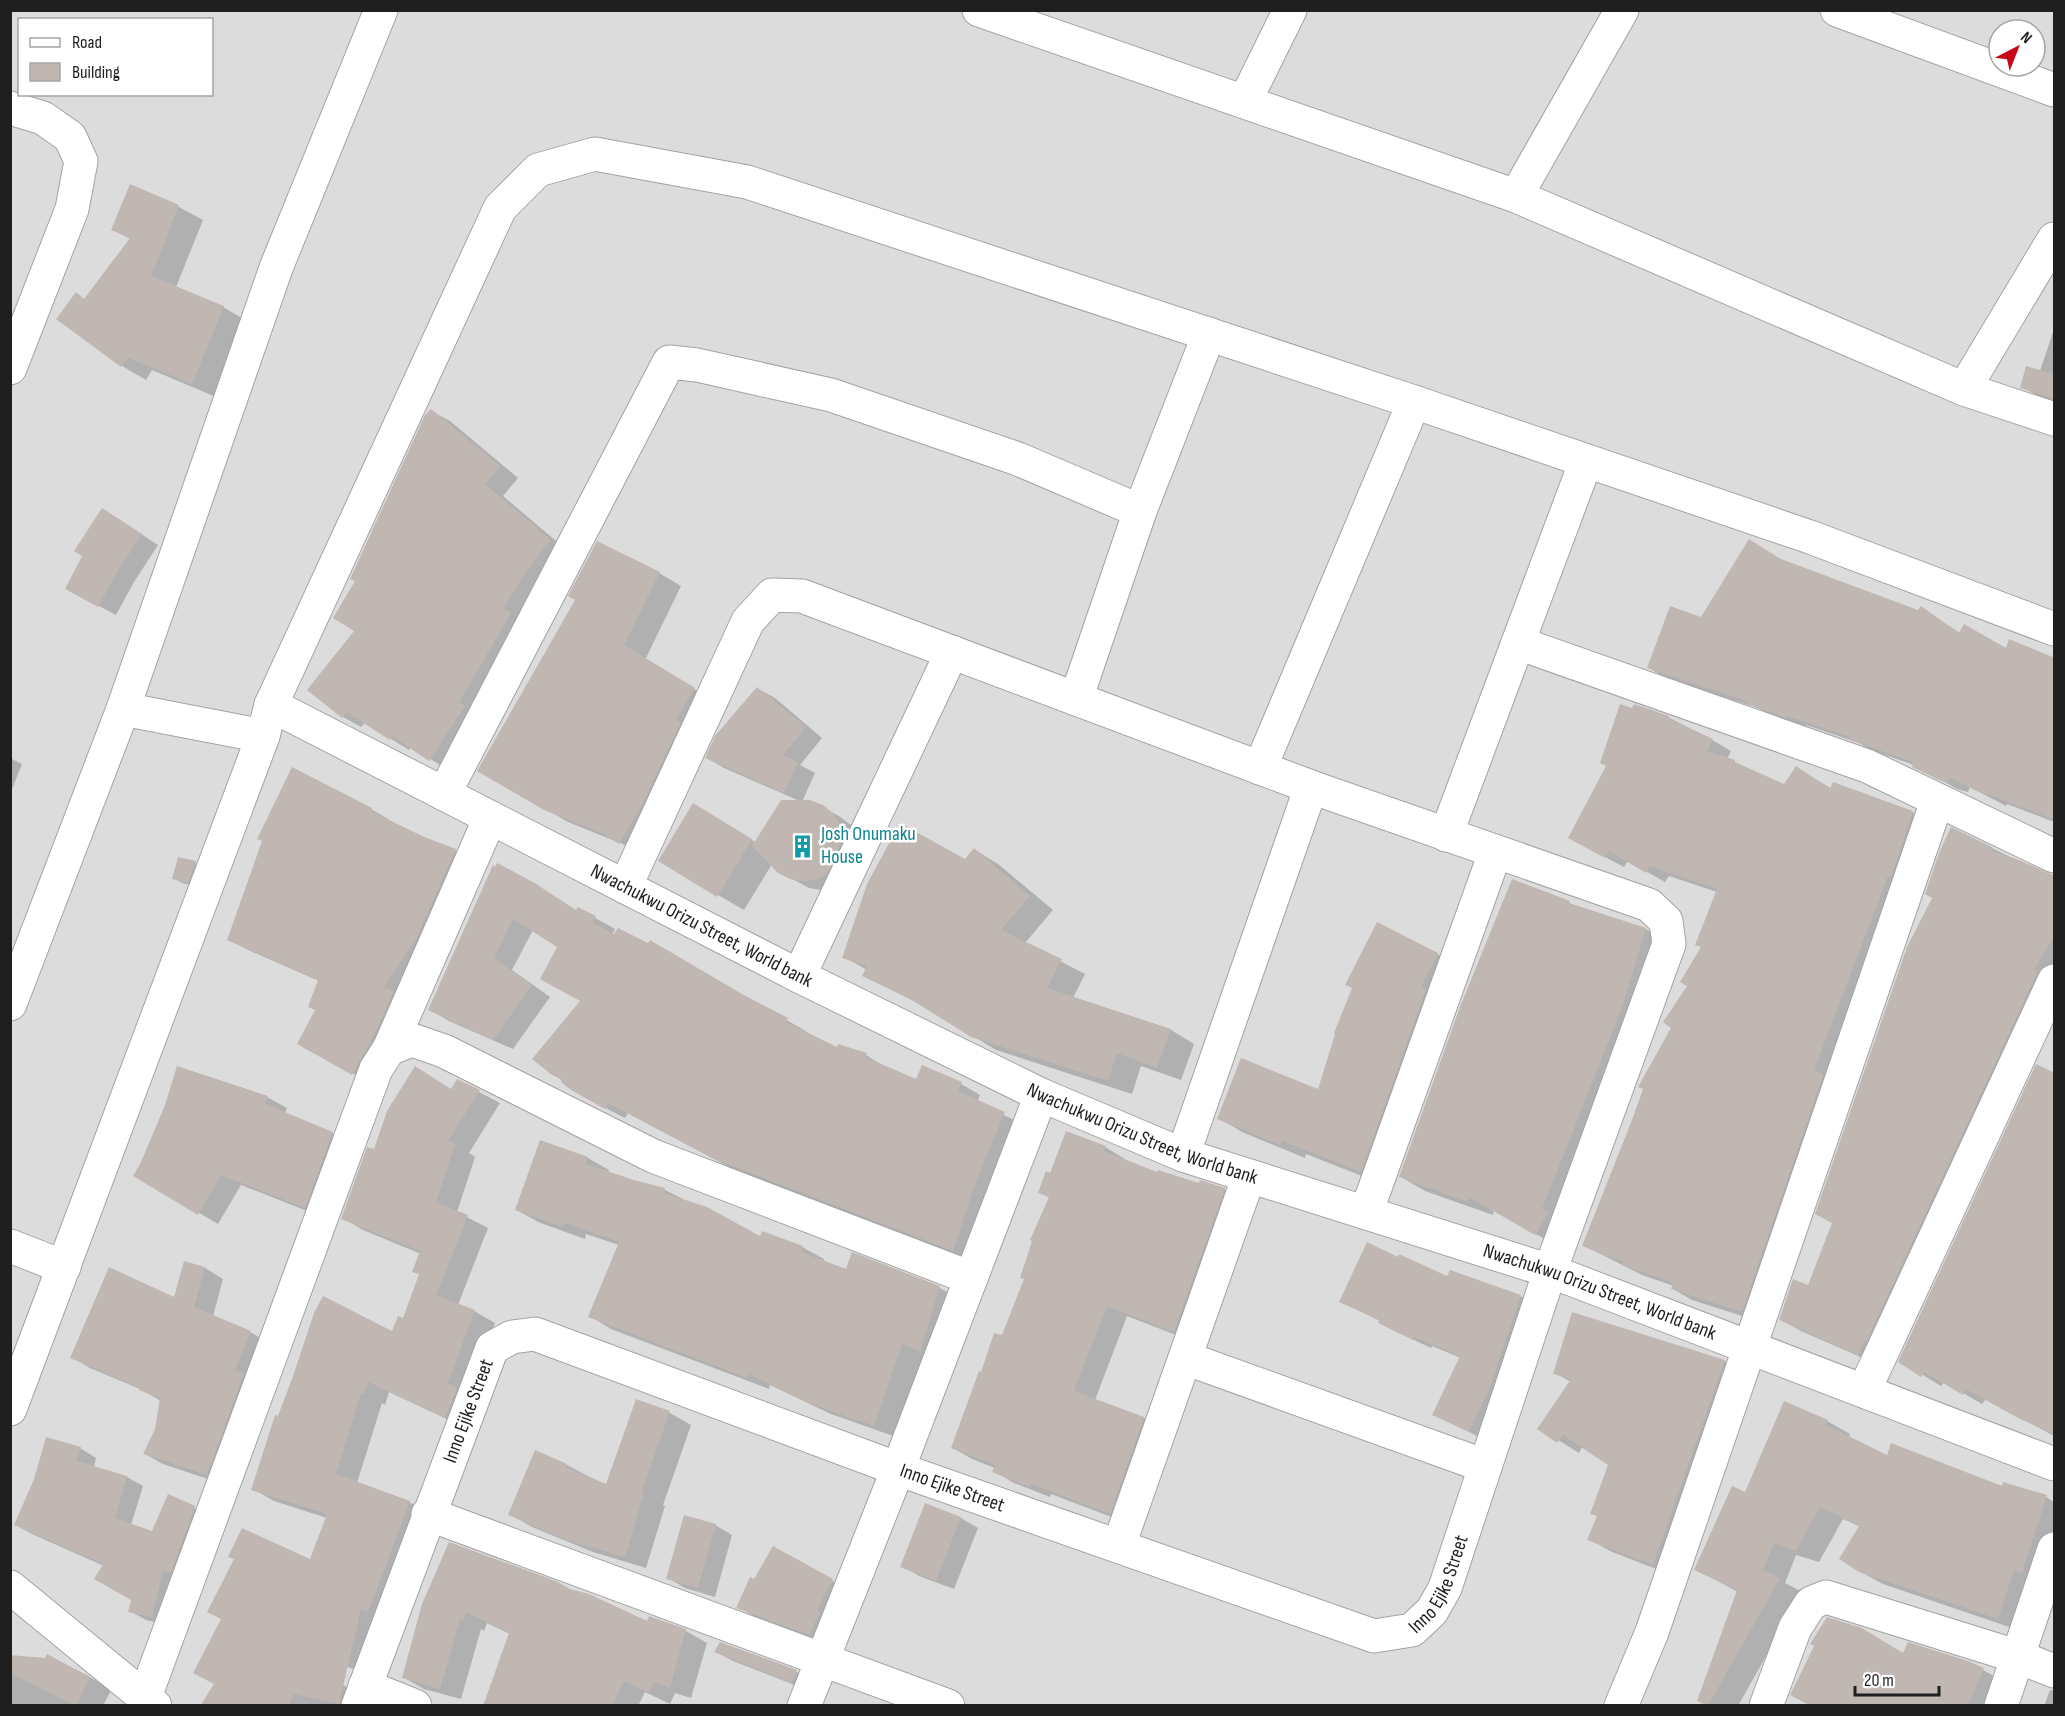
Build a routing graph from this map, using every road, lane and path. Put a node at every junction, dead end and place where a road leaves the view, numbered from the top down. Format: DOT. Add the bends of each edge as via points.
graph roads {
  1 [pos="381,10"];
  2 [pos="979,10"];
  3 [pos="1290,10"];
  4 [pos="1622,10"];
  5 [pos="1837,10"];
  6 [pos="2055,90"];
  7 [pos="1245,101"];
  8 [pos="10,108"];
  9 [pos="1516,196"];
  10 [pos="2055,238"];
  11 [pos="1209,334"];
  12 [pos="10,368"];
  13 [pos="1964,389"];
  14 [pos="1414,402"];
  15 [pos="2055,419"];
  16 [pos="1586,460"];
  17 [pos="1140,511"];
  18 [pos="2055,629"];
  19 [pos="1518,643"];
  20 [pos="952,652"];
  21 [pos="1076,699"];
  22 [pos="271,705"];
  23 [pos="123,709"];
  24 [pos="263,736"];
  25 [pos="1260,768"];
  26 [pos="1311,787"];
  27 [pos="444,794"];
  28 [pos="1936,801"];
  29 [pos="490,818"];
  30 [pos="1446,835"];
  31 [pos="1495,853"];
  32 [pos="2055,856"];
  33 [pos="626,887"];
  34 [pos="798,976"];
  35 [pos="2055,981"];
  36 [pos="10,1004"];
  37 [pos="389,1049"];
  38 [pos="1041,1095"];
  39 [pos="1183,1155"];
  40 [pos="1249,1176"];
  41 [pos="1366,1213"];
  42 [pos="10,1246"];
  43 [pos="64,1267"];
  44 [pos="1550,1271"];
  45 [pos="971,1278"];
  46 [pos="1748,1347"];
  47 [pos="1185,1358"];
  48 [pos="1864,1391"];
  49 [pos="10,1409"];
  50 [pos="2055,1464"];
  51 [pos="1485,1466"];
  52 [pos="898,1469"];
  53 [pos="428,1514"];
  54 [pos="1119,1545"];
  55 [pos="2055,1549"];
  56 [pos="10,1587"];
  57 [pos="2019,1657"];
  58 [pos="823,1658"];
  59 [pos="2055,1671"];
  60 [pos="361,1696"];
  61 [pos="150,1701"];
  62 [pos="415,1706"];
  63 [pos="804,1706"];
  64 [pos="948,1706"];
  65 [pos="1621,1706"];
  66 [pos="1767,1706"];
  67 [pos="2001,1706"];
  1 -- 23 [label="street" via="276,268"];
  2 -- 7 [label="street"];
  3 -- 7 [label="street"];
  4 -- 9 [label="street"];
  5 -- 6 [label="street"];
  7 -- 9 [label="street"];
  8 -- 12 [label="street" via="43,118 70,137 81,161 72,209"];
  9 -- 13 [label="street"];
  10 -- 13 [label="street"];
  11 -- 14 [label="street"];
  11 -- 17 [label="street"];
  11 -- 22 [label="street" via="747,182 595,154 538,170 500,208"];
  13 -- 15 [label="street"];
  14 -- 16 [label="street"];
  14 -- 25 [label="street"];
  16 -- 18 [label="street" via="1810,537"];
  16 -- 19 [label="street"];
  17 -- 21 [label="street"];
  17 -- 27 [label="street" via="1018,459 831,395 669,362"];
  19 -- 28 [label="street" via="1867,766"];
  19 -- 30 [label="street"];
  20 -- 21 [label="street, Inno Ejike Street"];
  20 -- 33 [label="street, Inno Ejike Street" via="802,596 772,596 748,621"];
  20 -- 34 [label="street"];
  21 -- 25 [label="street, Inno Ejike Street"];
  22 -- 24 [label="street"];
  22 -- 27 [label="street, Nwachukwu Orizu Street, World bank"];
  23 -- 24 [label="street"];
  23 -- 36 [label="street"];
  24 -- 43 [label="street"];
  25 -- 26 [label="street, Inno Ejike Street"];
  26 -- 30 [label="street, Inno Ejike Street"];
  26 -- 39 [label="street"];
  27 -- 29 [label="street, Nwachukwu Orizu Street, World bank"];
  28 -- 32 [label="street"];
  28 -- 46 [label="street"];
  29 -- 33 [label="street, Nwachukwu Orizu Street, World bank"];
  29 -- 37 [label="street"];
  30 -- 31 [label="street, Inno Ejike Street"];
  31 -- 41 [label="street"];
  31 -- 44 [label="street, Inno Ejike Street" via="1649,905 1666,921 1669,944"];
  33 -- 34 [label="street, Nwachukwu Orizu Street, World bank"];
  34 -- 38 [label="street, Nwachukwu Orizu Street, World bank"];
  35 -- 48 [label="street"];
  37 -- 45 [label="street" via="412,1040 444,1051 653,1156"];
  37 -- 61 [label="street" via="376,1069"];
  38 -- 39 [label="street, Nwachukwu Orizu Street, World bank"];
  38 -- 45 [label="street"];
  39 -- 40 [label="street, Nwachukwu Orizu Street, World bank"];
  40 -- 41 [label="street, Nwachukwu Orizu Street, World bank"];
  40 -- 47 [label="street"];
  41 -- 44 [label="street, Nwachukwu Orizu Street, World bank"];
  42 -- 43 [label="street"];
  43 -- 49 [label="street"];
  44 -- 46 [label="street, Nwachukwu Orizu Street, World bank"];
  44 -- 51 [label="street, Inno Ejike Street"];
  45 -- 52 [label="street"];
  46 -- 48 [label="street, Nwachukwu Orizu Street, World bank"];
  46 -- 65 [label="street" via="1652,1632"];
  47 -- 51 [label="street"];
  47 -- 54 [label="street"];
  48 -- 50 [label="street, Nwachukwu Orizu Street, World bank"];
  51 -- 54 [label="street, Inno Ejike Street" via="1445,1588 1432,1611 1412,1630 1374,1636"];
  52 -- 53 [label="street, Inno Ejike Street" via="535,1334 512,1337 492,1348"];
  52 -- 54 [label="street, Inno Ejike Street"];
  52 -- 58 [label="street"];
  53 -- 58 [label="street"];
  53 -- 60 [label="street, Inno Ejike Street"];
  55 -- 57 [label="street"];
  56 -- 61 [label="street"];
  57 -- 59 [label="street"];
  57 -- 66 [label="street" via="1826,1597 1812,1603 1795,1628"];
  57 -- 67 [label="street"];
  58 -- 63 [label="street"];
  58 -- 64 [label="street"];
  60 -- 62 [label="street"];
}
